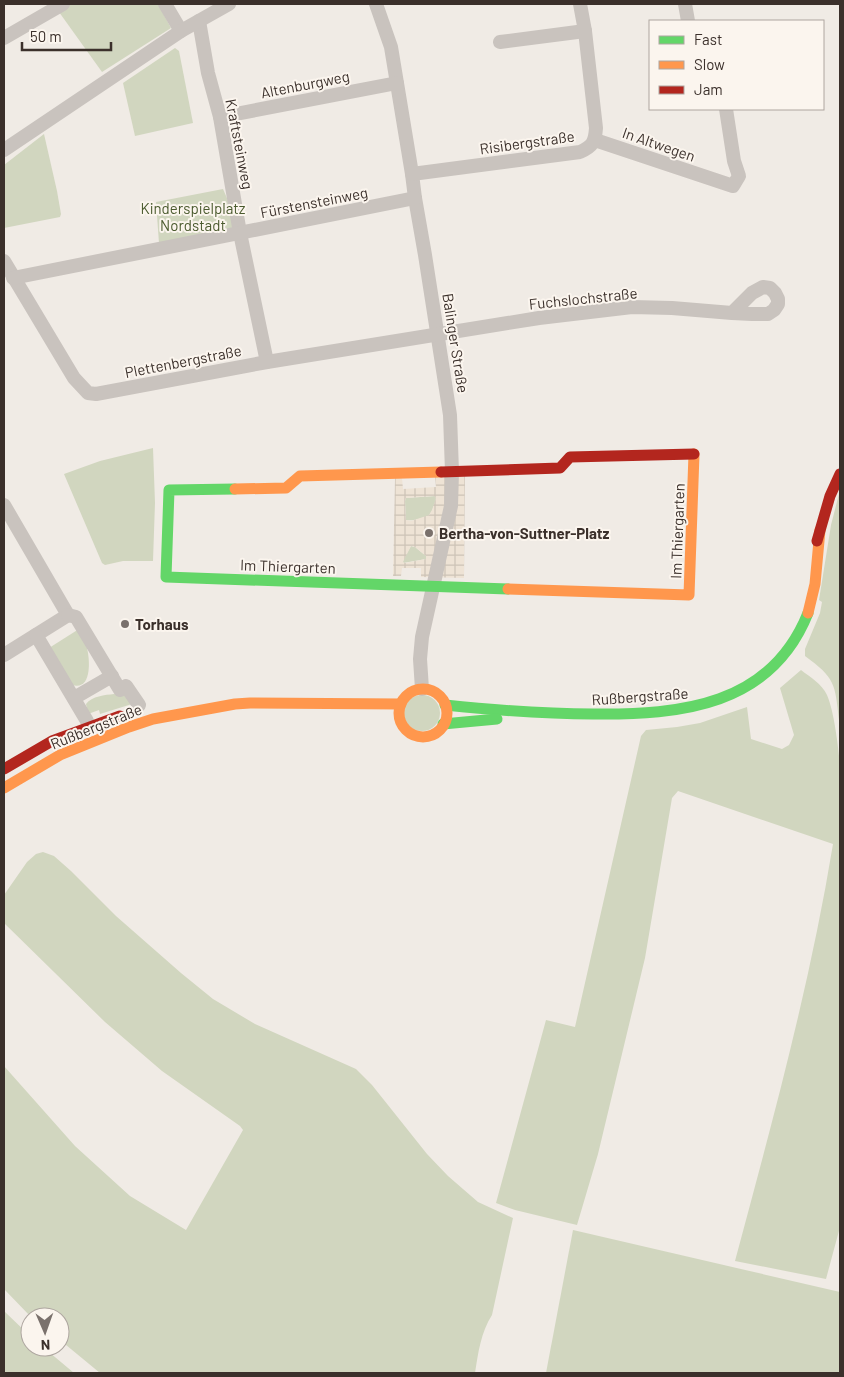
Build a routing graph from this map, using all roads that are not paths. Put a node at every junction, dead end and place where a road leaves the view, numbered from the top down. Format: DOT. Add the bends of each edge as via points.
graph roads {
  1 [pos="63,4"];
  2 [pos="165,4"];
  3 [pos="229,4"];
  4 [pos="376,4"];
  5 [pos="580,4"];
  6 [pos="685,4"];
  7 [pos="199,20"];
  8 [pos="688,20"];
  9 [pos="181,31"];
  10 [pos="585,31"];
  11 [pos="4,38"];
  12 [pos="500,42"];
  13 [pos="397,83"];
  14 [pos="726,110"];
  15 [pos="220,117"];
  16 [pos="595,140"];
  17 [pos="4,150"];
  18 [pos="412,174"];
  19 [pos="415,198"];
  20 [pos="240,233"];
  21 [pos="4,261"];
  22 [pos="13,278"];
  23 [pos="732,313"];
  24 [pos="438,334"];
  25 [pos="267,362"];
  26 [pos="452,472"];
  27 [pos="840,474"];
  28 [pos="4,506"];
  29 [pos="433,586"];
  30 [pos="68,615"];
  31 [pos="36,635"];
  32 [pos="4,655"];
  33 [pos="112,676"];
  34 [pos="422,689"];
  35 [pos="74,698"];
  36 [pos="235,704"];
  37 [pos="315,704"];
  38 [pos="401,704"];
  39 [pos="445,705"];
  40 [pos="146,707"];
  41 [pos="363,714"];
  42 [pos="543,714"];
  43 [pos="87,721"];
  44 [pos="443,724"];
  45 [pos="4,769"];
  46 [pos="4,788"];
  1 -- 11 [label="street"];
  2 -- 9 [label="street"];
  3 -- 7 [label="street"];
  4 -- 13 [label="street, Balinger Straße" via="391,47"];
  5 -- 10 [label="street, Risibergstraße"];
  6 -- 8 [label="street"];
  7 -- 9 [label="street"];
  7 -- 15 [label="street, Kraftsteinweg"];
  9 -- 17 [label="street"];
  10 -- 12 [label="street"];
  10 -- 16 [label="street, Risibergstraße"];
  13 -- 15 [label="street, Altenburgweg"];
  13 -- 18 [label="street, Balinger Straße"];
  14 -- 16 [label="street, In Altwegen" via="739,176 733,186"];
  15 -- 20 [label="street, Kraftsteinweg"];
  16 -- 18 [label="street, Risibergstraße" via="580,152"];
  18 -- 19 [label="street, Balinger Straße"];
  19 -- 20 [label="street, Fürstensteinweg"];
  19 -- 24 [label="street, Balinger Straße"];
  20 -- 22 [label="street, Fürstensteinweg"];
  20 -- 25 [label="street, Kraftsteinweg"];
  21 -- 22 [label="street, Plettenbergstraße"];
  22 -- 25 [label="street, Plettenbergstraße" via="74,378 88,393"];
  23 -- 24 [label="street, Fuchslochstraße" via="632,307"];
  24 -- 25 [label="street, Plettenbergstraße"];
  24 -- 26 [label="street, Balinger Straße" via="448,400"];
  26 -- 29 [label="street, Balinger Straße" via="450,511"];
  26 -- 29 [label="street, Im Thiergarten" via="300,476 286,488 168,490 166,576"];
  26 -- 29 [label="street, Im Thiergarten" via="560,468 570,457 694,454 689,595"];
  27 -- 42 [label="street, Rußbergstraße" via="820,530 811,604 797,637 786,653 761,676 723,699 676,711 612,715"];
  28 -- 30 [label="street"];
  29 -- 34 [label="street, Balinger Straße" via="420,648"];
  30 -- 31 [label="street"];
  30 -- 33 [label="street" via="76,617"];
  31 -- 32 [label="street"];
  31 -- 35 [label="street"];
  33 -- 35 [label="street"];
  33 -- 40 [label="street" via="120,690 126,686"];
  34 -- 38 [label="street" via="410,693"];
  34 -- 39 [label="street" via="438,695"];
  35 -- 43 [label="street"];
  36 -- 37 [label="street, Rußbergstraße"];
  36 -- 40 [label="street, Rußbergstraße" via="202,702"];
  36 -- 46 [label="street, Rußbergstraße" via="129,727 60,755"];
  37 -- 38 [label="street, Rußbergstraße"];
  37 -- 41 [label="street, Rußbergstraße"];
  38 -- 44 [label="street, Rußbergstraße" via="396,721 411,733 425,736 439,730"];
  39 -- 42 [label="street, Rußbergstraße"];
  39 -- 44 [label="street"];
  40 -- 45 [label="street, Rußbergstraße" via="52,742"];
  42 -- 44 [label="street, Rußbergstraße"];
}
